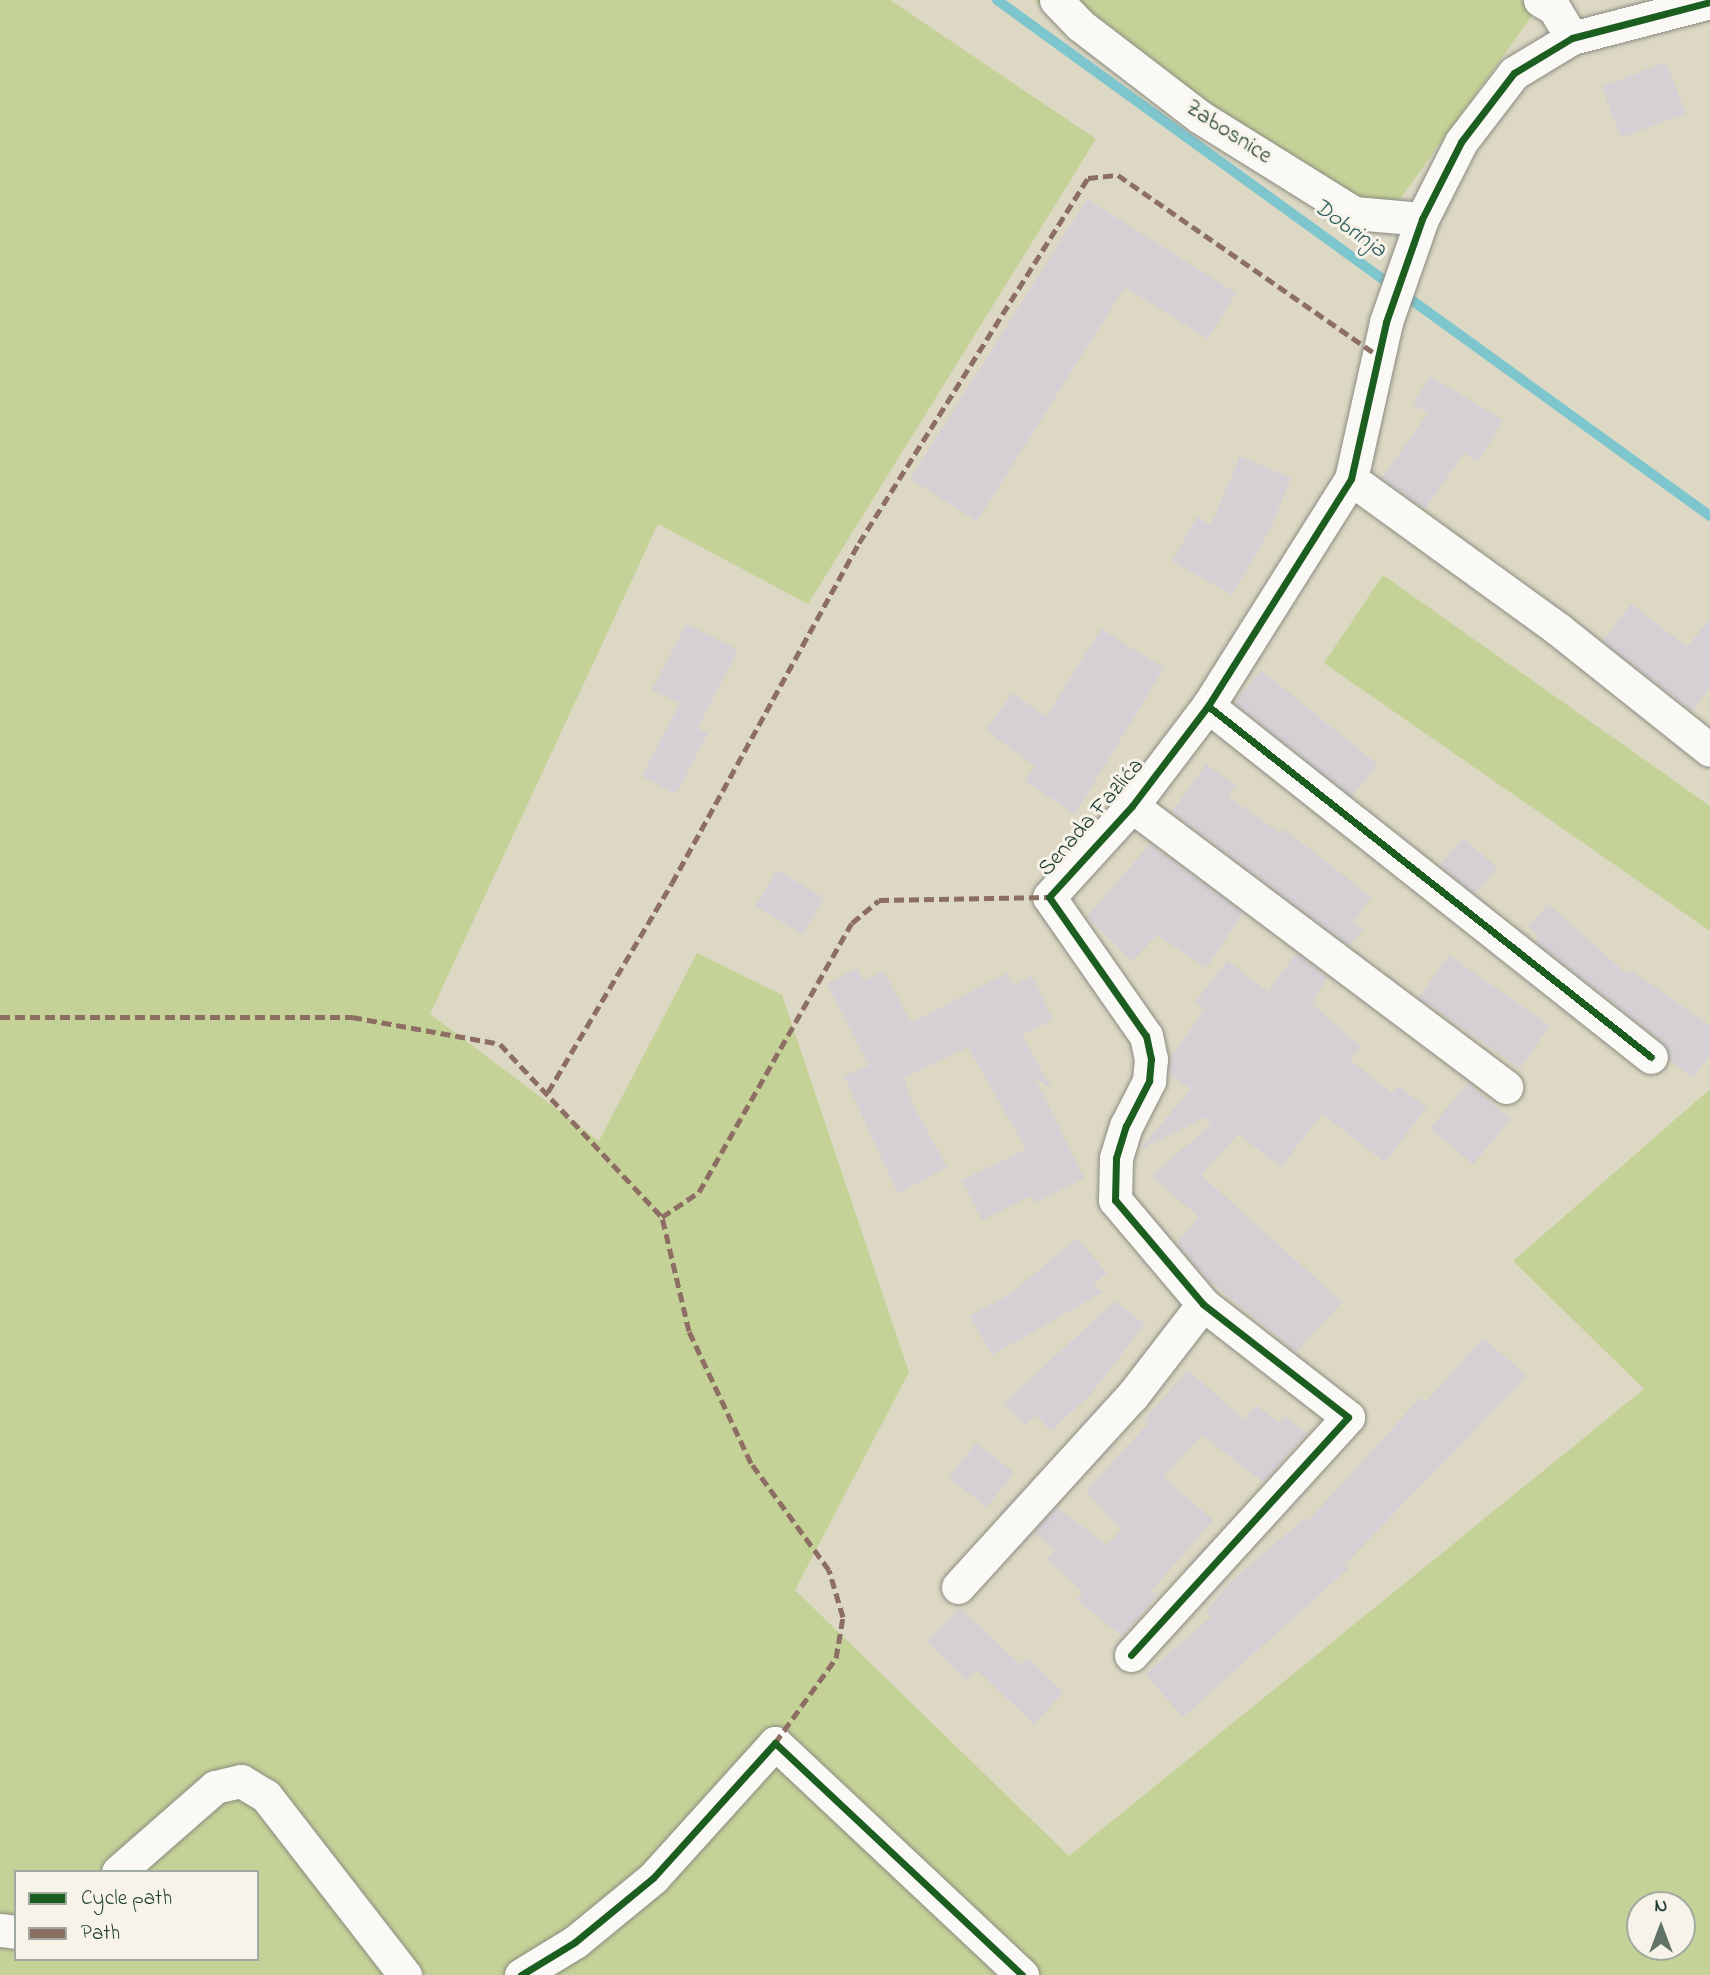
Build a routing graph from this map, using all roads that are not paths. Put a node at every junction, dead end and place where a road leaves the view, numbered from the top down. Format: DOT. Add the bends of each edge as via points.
graph roads {
  1 [pos="1056,0"];
  2 [pos="1540,0"];
  3 [pos="1710,2"];
  4 [pos="1572,38"];
  5 [pos="1422,219"];
  6 [pos="1351,479"];
  7 [pos="1208,706"];
  8 [pos="1710,750"];
  9 [pos="1132,806"];
  10 [pos="1651,1057"];
  11 [pos="1506,1087"];
  12 [pos="1203,1304"];
  13 [pos="958,1587"];
  14 [pos="1131,1655"];
  15 [pos="120,1870"];
  16 [pos="405,1975"];
  17 [pos="521,1975"];
  18 [pos="1023,1975"];
  1 -- 5 [label="street, Zabosnice" via="1080,25 1200,117 1354,213"];
  2 -- 4 [label="street" via="1554,8"];
  3 -- 4 [label="street, Senada Fazlića"];
  4 -- 5 [label="street, Senada Fazlića" via="1514,73 1461,142"];
  5 -- 6 [label="street, Senada Fazlića" via="1386,322"];
  6 -- 7 [label="street, Senada Fazlića"];
  6 -- 8 [label="street" via="1558,629"];
  7 -- 9 [label="street, Senada Fazlića"];
  7 -- 10 [label="street"];
  9 -- 11 [label="street, Senada Fazlića"];
  9 -- 12 [label="street, Senada Fazlića" via="1049,897 1146,1036 1149,1081 1116,1158 1115,1200"];
  12 -- 13 [label="street" via="1132,1396"];
  12 -- 14 [label="street, Senada Fazlića" via="1348,1417"];
  15 -- 16 [label="street" via="215,1787 241,1781 266,1796"];
  17 -- 18 [label="street" via="575,1941 653,1878 775,1744"];
}
